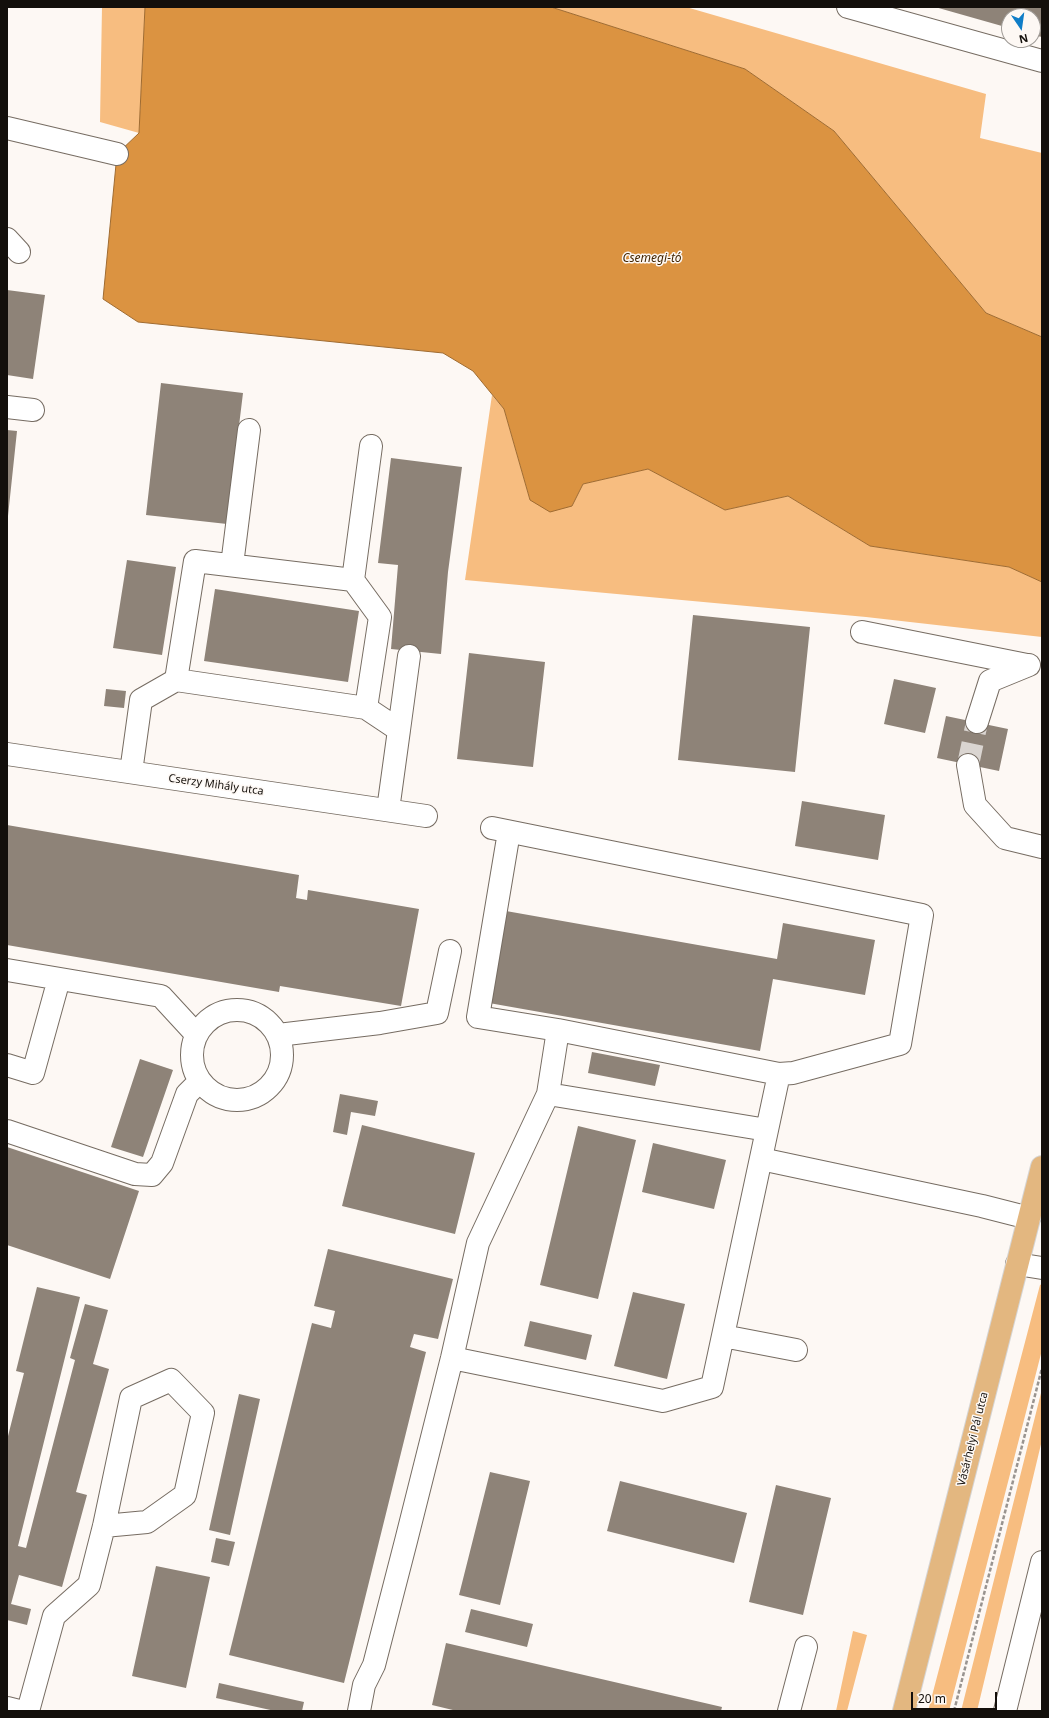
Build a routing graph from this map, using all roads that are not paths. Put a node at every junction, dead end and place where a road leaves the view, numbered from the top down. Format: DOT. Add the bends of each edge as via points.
graph roads {
  1 [pos="848,7"];
  2 [pos="1042,60"];
  3 [pos="7,128"];
  4 [pos="117,154"];
  5 [pos="7,407"];
  6 [pos="34,410"];
  7 [pos="249,430"];
  8 [pos="371,446"];
  9 [pos="232,565"];
  10 [pos="353,580"];
  11 [pos="862,632"];
  12 [pos="409,656"];
  13 [pos="1035,665"];
  14 [pos="176,680"];
  15 [pos="366,708"];
  16 [pos="977,722"];
  17 [pos="399,730"];
  18 [pos="7,754"];
  19 [pos="968,764"];
  20 [pos="131,772"];
  21 [pos="388,810"];
  22 [pos="426,816"];
  23 [pos="1042,847"];
  24 [pos="450,951"];
  25 [pos="7,970"];
  26 [pos="59,979"];
  27 [pos="558,1030"];
  28 [pos="196,1034"];
  29 [pos="278,1035"];
  30 [pos="7,1065"];
  31 [pos="779,1074"];
  32 [pos="200,1081"];
  33 [pos="548,1094"];
  34 [pos="7,1130"];
  35 [pos="767,1130"];
  36 [pos="761,1159"];
  37 [pos="1042,1167"];
  38 [pos="1029,1218"];
  39 [pos="1018,1264"];
  40 [pos="1042,1268"];
  41 [pos="723,1336"];
  42 [pos="796,1350"];
  43 [pos="452,1358"];
  44 [pos="104,1526"];
  45 [pos="1042,1562"];
  46 [pos="806,1648"];
  47 [pos="7,1708"];
  48 [pos="19,1711"];
  49 [pos="28,1711"];
  50 [pos="359,1711"];
  51 [pos="789,1711"];
  52 [pos="904,1711"];
  53 [pos="1005,1711"];
  1 -- 2 [label="street"];
  3 -- 4 [label="street"];
  5 -- 6 [label="street"];
  7 -- 9 [label="street"];
  8 -- 10 [label="street"];
  9 -- 10 [label="street"];
  9 -- 14 [label="street" via="195,561"];
  10 -- 15 [label="street" via="380,617"];
  11 -- 13 [label="street"];
  12 -- 17 [label="street"];
  13 -- 16 [label="street" via="990,681"];
  14 -- 15 [label="street"];
  14 -- 20 [label="street" via="141,700"];
  15 -- 17 [label="street"];
  17 -- 21 [label="street"];
  18 -- 20 [label="street, Cserzy Mihály utca"];
  19 -- 23 [label="street" via="976,805 1005,838"];
  20 -- 21 [label="street, Cserzy Mihály utca"];
  21 -- 22 [label="street, Cserzy Mihály utca"];
  24 -- 29 [label="street" via="437,1013 380,1023"];
  25 -- 26 [label="street"];
  26 -- 28 [label="street" via="161,996"];
  26 -- 30 [label="street" via="34,1073"];
  27 -- 31 [label="street"];
  27 -- 31 [label="street" via="478,1017 501,830 922,915 900,1044 793,1073"];
  27 -- 33 [label="street"];
  28 -- 29 [label="street" via="207,1021 221,1012 238,1009 254,1013 268,1022"];
  28 -- 32 [label="street" via="192,1050 193,1066"];
  29 -- 32 [label="street" via="282,1051 281,1068 273,1083 260,1094 245,1100 228,1099 212,1093"];
  31 -- 35 [label="street"];
  32 -- 34 [label="street" via="187,1094 162,1163 152,1175 135,1174"];
  33 -- 35 [label="street"];
  33 -- 43 [label="street" via="478,1243"];
  35 -- 36 [label="street"];
  36 -- 38 [label="street"];
  36 -- 41 [label="street"];
  37 -- 38 [label="main road, Vásárhelyi Pál utca"];
  38 -- 39 [label="main road, Vásárhelyi Pál utca"];
  39 -- 40 [label="street"];
  39 -- 52 [label="main road, Vásárhelyi Pál utca"];
  41 -- 42 [label="street"];
  41 -- 43 [label="street" via="712,1387 663,1401"];
  43 -- 50 [label="street" via="374,1665 364,1685"];
  44 -- 44 [label="street" via="131,1398 172,1380 203,1413 185,1495 147,1522"];
  44 -- 49 [label="street" via="89,1585 54,1616"];
  45 -- 53 [label="street"];
  46 -- 51 [label="street"];
  47 -- 48 [label="street"];
}
